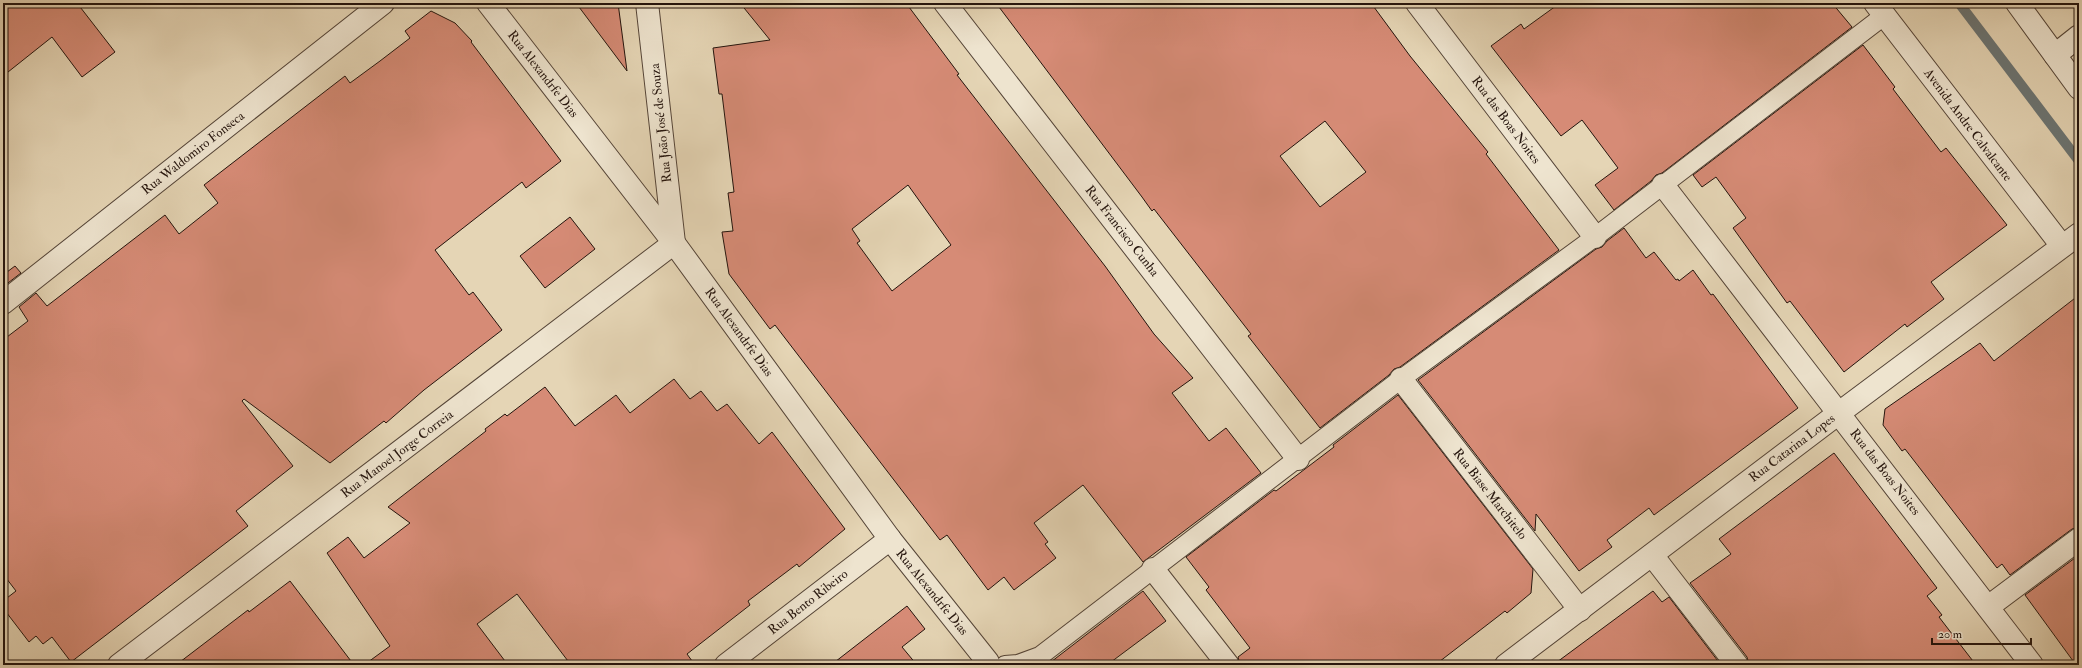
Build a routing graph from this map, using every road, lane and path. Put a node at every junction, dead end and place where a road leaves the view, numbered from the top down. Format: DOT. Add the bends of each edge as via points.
graph roads {
  1 [pos="383,3"];
  2 [pos="488,3"];
  3 [pos="648,3"];
  4 [pos="945,3"];
  5 [pos="1417,3"];
  6 [pos="2017,3"];
  7 [pos="1880,9"];
  8 [pos="2079,36"];
  9 [pos="2055,56"];
  10 [pos="2079,88"];
  11 [pos="1663,185"];
  12 [pos="1595,237"];
  13 [pos="2070,240"];
  14 [pos="674,243"];
  15 [pos="3,302"];
  16 [pos="1401,379"];
  17 [pos="1839,413"];
  18 [pos="1298,459"];
  19 [pos="890,539"];
  20 [pos="2079,540"];
  21 [pos="1652,555"];
  22 [pos="1153,569"];
  23 [pos="1988,607"];
  24 [pos="1580,610"];
  25 [pos="998,664"];
  26 [pos="119,665"];
  27 [pos="726,665"];
  28 [pos="1228,665"];
  29 [pos="1506,665"];
  30 [pos="1737,665"];
  31 [pos="2032,665"];
  1 -- 15 [label="street, Rua Waldomiro Fonseca"];
  2 -- 14 [label="street, Rua Alexandrfe Dias"];
  3 -- 14 [label="street, Rua João José de Souza"];
  4 -- 18 [label="street, Rua Francisco Cunha"];
  5 -- 12 [label="street, Rua das Boas Noites"];
  6 -- 9 [label="street"];
  7 -- 11 [label="lane"];
  7 -- 13 [label="street, Avenida Andre Calvalcante"];
  8 -- 9 [label="street"];
  9 -- 10 [label="street"];
  11 -- 12 [label="lane"];
  11 -- 17 [label="street, Rua das Boas Noites"];
  12 -- 16 [label="lane"];
  13 -- 17 [label="street, Rua Catarina Lopes"];
  14 -- 19 [label="street, Rua Alexandrfe Dias"];
  14 -- 26 [label="street, Rua Manoel Jorge Correia"];
  16 -- 18 [label="lane"];
  16 -- 24 [label="street, Rua Biase Marchitelo"];
  17 -- 21 [label="street, Rua Catarina Lopes"];
  17 -- 23 [label="street, Rua das Boas Noites"];
  18 -- 22 [label="lane"];
  19 -- 25 [label="street, Rua Alexandrfe Dias"];
  19 -- 27 [label="street, Rua Bento Ribeiro"];
  20 -- 23 [label="street"];
  21 -- 24 [label="street, Rua Catarina Lopes"];
  21 -- 30 [label="street"];
  22 -- 25 [label="lane" via="1040,656 1018,664"];
  22 -- 28 [label="street"];
  23 -- 31 [label="street, Rua das Boas Noites"];
  24 -- 29 [label="street, Rua Catarina Lopes"];
}
